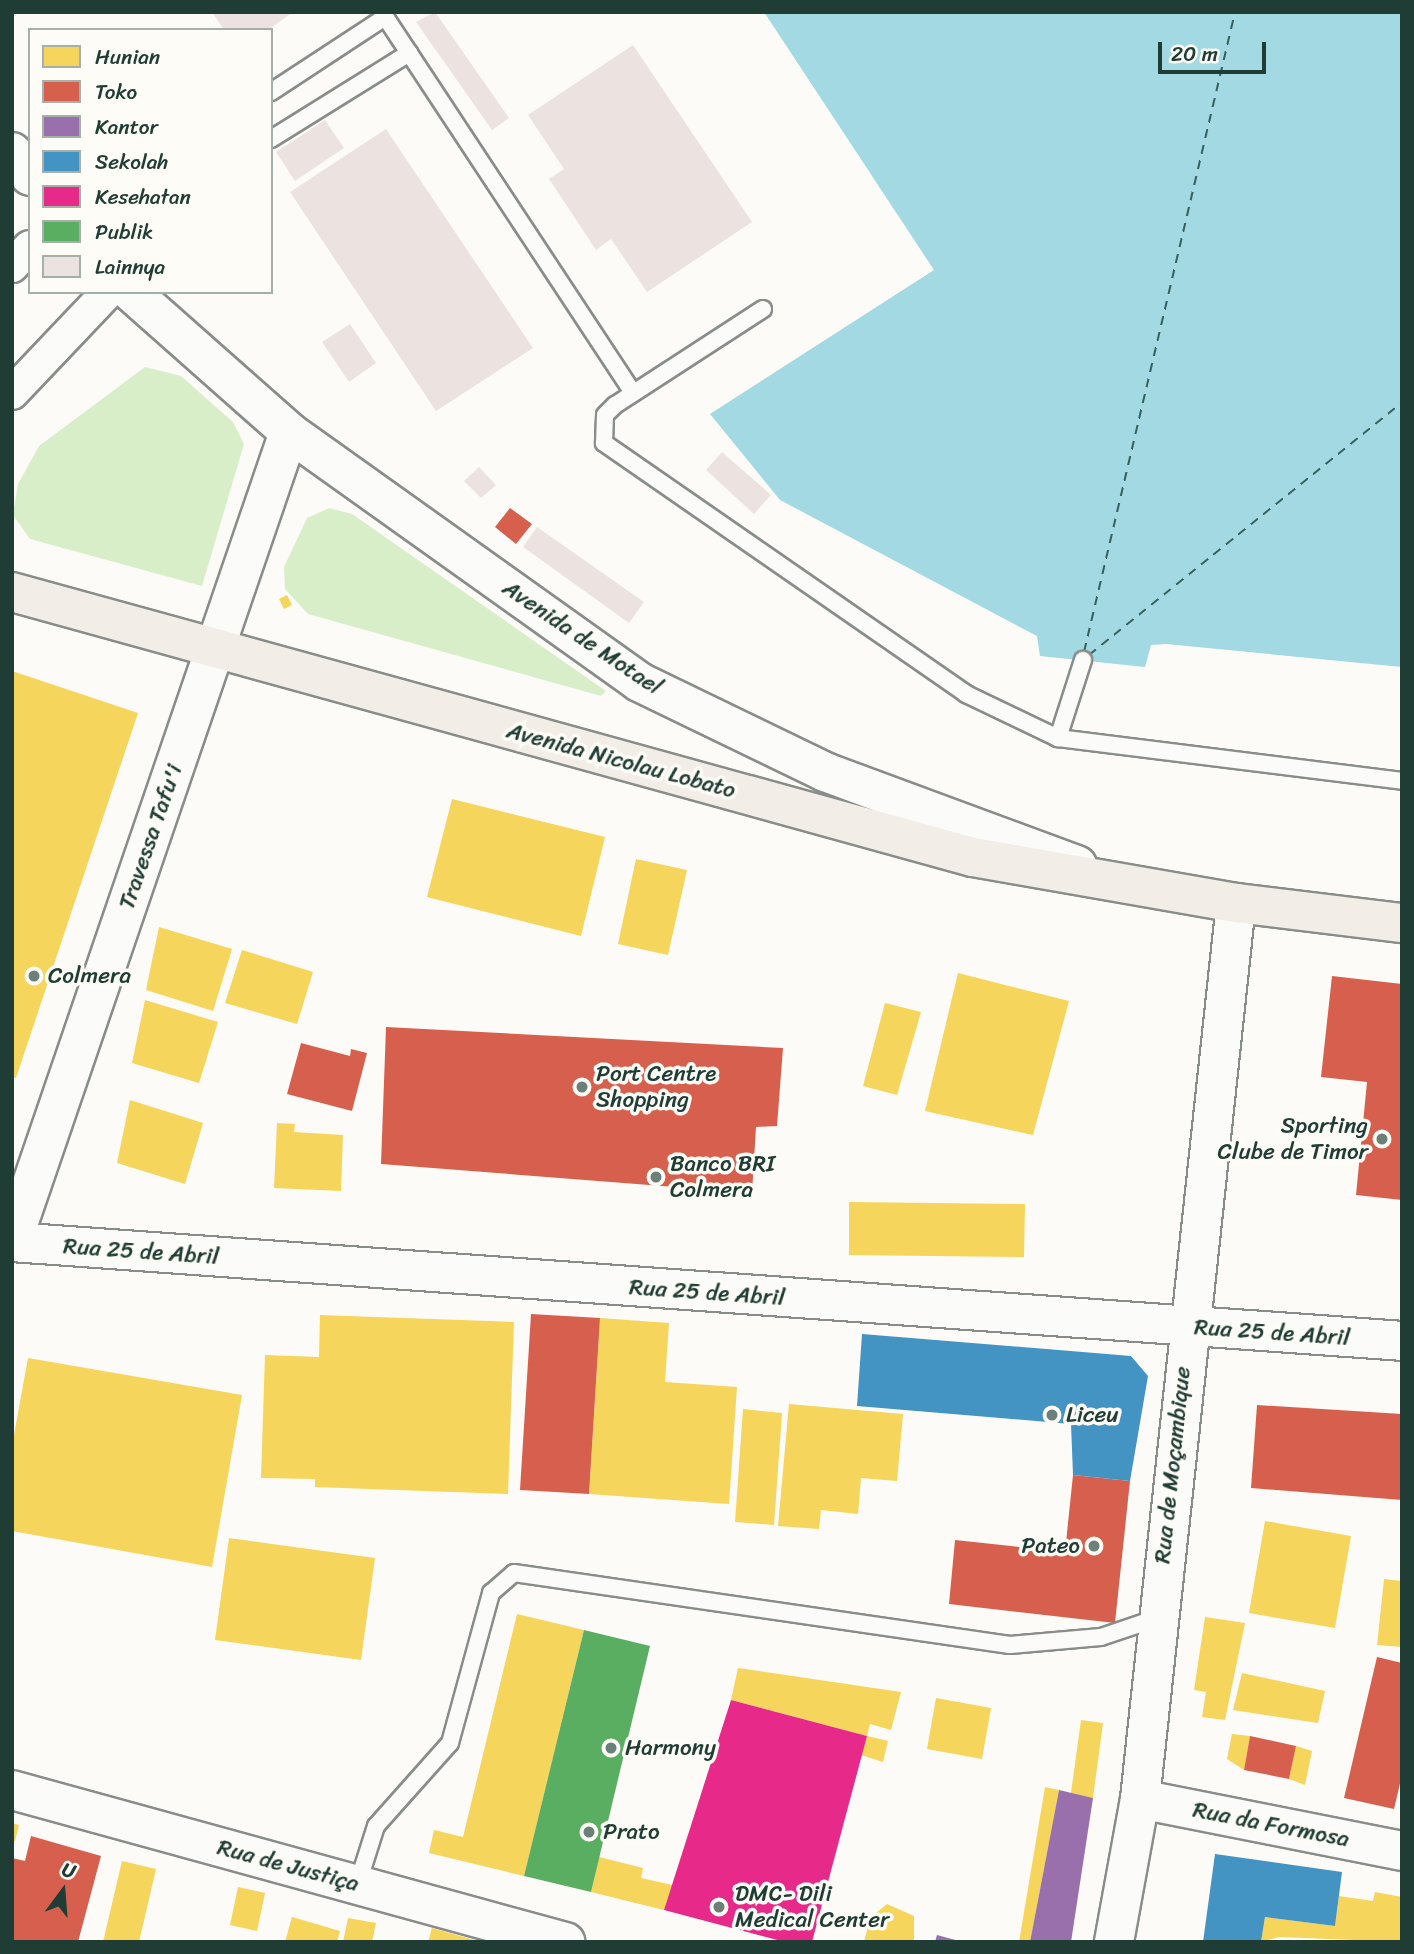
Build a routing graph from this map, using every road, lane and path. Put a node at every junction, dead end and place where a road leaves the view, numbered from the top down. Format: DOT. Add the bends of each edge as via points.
graph roads {
  1 [pos="383,15"];
  2 [pos="409,53"];
  3 [pos="273,91"];
  4 [pos="273,138"];
  5 [pos="12,152"];
  6 [pos="28,173"];
  7 [pos="28,249"];
  8 [pos="12,266"];
  9 [pos="106,294"];
  10 [pos="133,294"];
  11 [pos="763,309"];
  12 [pos="12,393"];
  13 [pos="633,393"];
  14 [pos="289,432"];
  15 [pos="12,592"];
  16 [pos="215,652"];
  17 [pos="1083,660"];
  18 [pos="1058,738"];
  19 [pos="1402,781"];
  20 [pos="1138,888"];
  21 [pos="1236,903"];
  22 [pos="1402,923"];
  23 [pos="12,1242"];
  24 [pos="1186,1328"];
  25 [pos="1402,1341"];
  26 [pos="1158,1618"];
  27 [pos="12,1790"];
  28 [pos="1140,1799"];
  29 [pos="1402,1851"];
  30 [pos="357,1885"];
  31 [pos="565,1942"];
  32 [pos="1114,1942"];
  1 -- 2 [label="lane"];
  1 -- 3 [label="lane"];
  2 -- 4 [label="lane"];
  2 -- 13 [label="lane"];
  5 -- 6 [label="street"];
  7 -- 8 [label="street"];
  9 -- 12 [label="street"];
  10 -- 14 [label="street, Avenida de Motael"];
  11 -- 13 [label="lane"];
  13 -- 18 [label="lane" via="605,415 604,443 966,695"];
  14 -- 16 [label="street, Travessa Tafu'i"];
  14 -- 20 [label="street, Avenida de Motael" via="639,682 825,772"];
  15 -- 16 [label="main road, Avenida Nicolau Lobato"];
  16 -- 20 [label="main road, Avenida Nicolau Lobato" via="973,857"];
  16 -- 23 [label="street, Travessa Tafu'i"];
  17 -- 18 [label="lane"];
  18 -- 19 [label="lane"];
  20 -- 21 [label="main road, Avenida Nicolau Lobato"];
  21 -- 22 [label="main road, Avenida Nicolau Lobato"];
  21 -- 24 [label="street, Rua de Moçambique"];
  23 -- 24 [label="street, Rua 25 de Abril"];
  24 -- 25 [label="street, Rua 25 de Abril"];
  24 -- 26 [label="street, Rua de Moçambique"];
  26 -- 28 [label="street, Rua de Moçambique"];
  26 -- 30 [label="lane" via="1101,1637 1010,1646 514,1573 491,1593 450,1743 376,1826"];
  27 -- 30 [label="street, Rua de Justiça"];
  28 -- 29 [label="street, Rua da Formosa"];
  28 -- 32 [label="street, Rua de Moçambique"];
  30 -- 31 [label="street, Rua de Justiça"];
}
